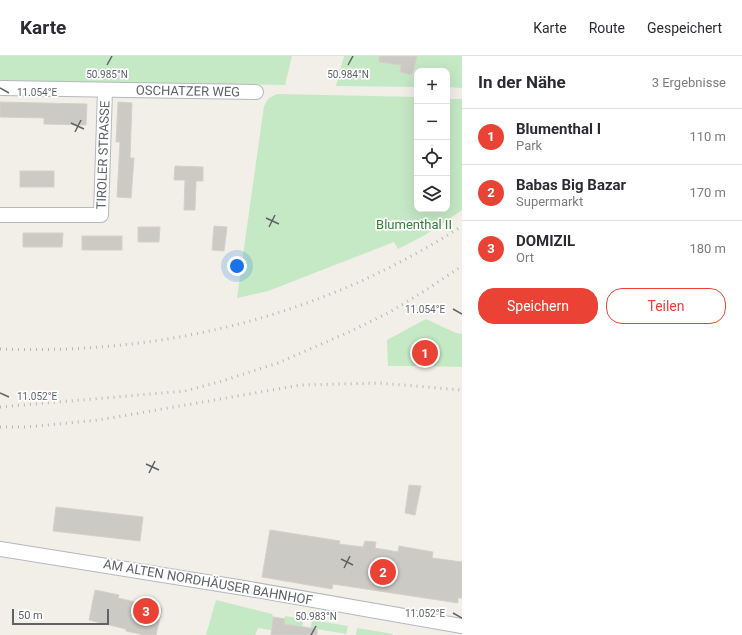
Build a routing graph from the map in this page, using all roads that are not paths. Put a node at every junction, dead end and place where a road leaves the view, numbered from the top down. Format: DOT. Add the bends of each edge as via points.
graph roads {
  1 [pos="0,88"];
  2 [pos="105,90"];
  3 [pos="256,92"];
  4 [pos="0,215"];
  5 [pos="0,548"];
  6 [pos="462,626"];
  1 -- 2 [label="street, OSCHATZER WEG"];
  2 -- 3 [label="street, OSCHATZER WEG"];
  2 -- 4 [label="street, TIROLER STRASSE" via="101,215"];
  5 -- 6 [label="street, AM ALTEN NORDHÄUSER BAHNHOF"];
}
